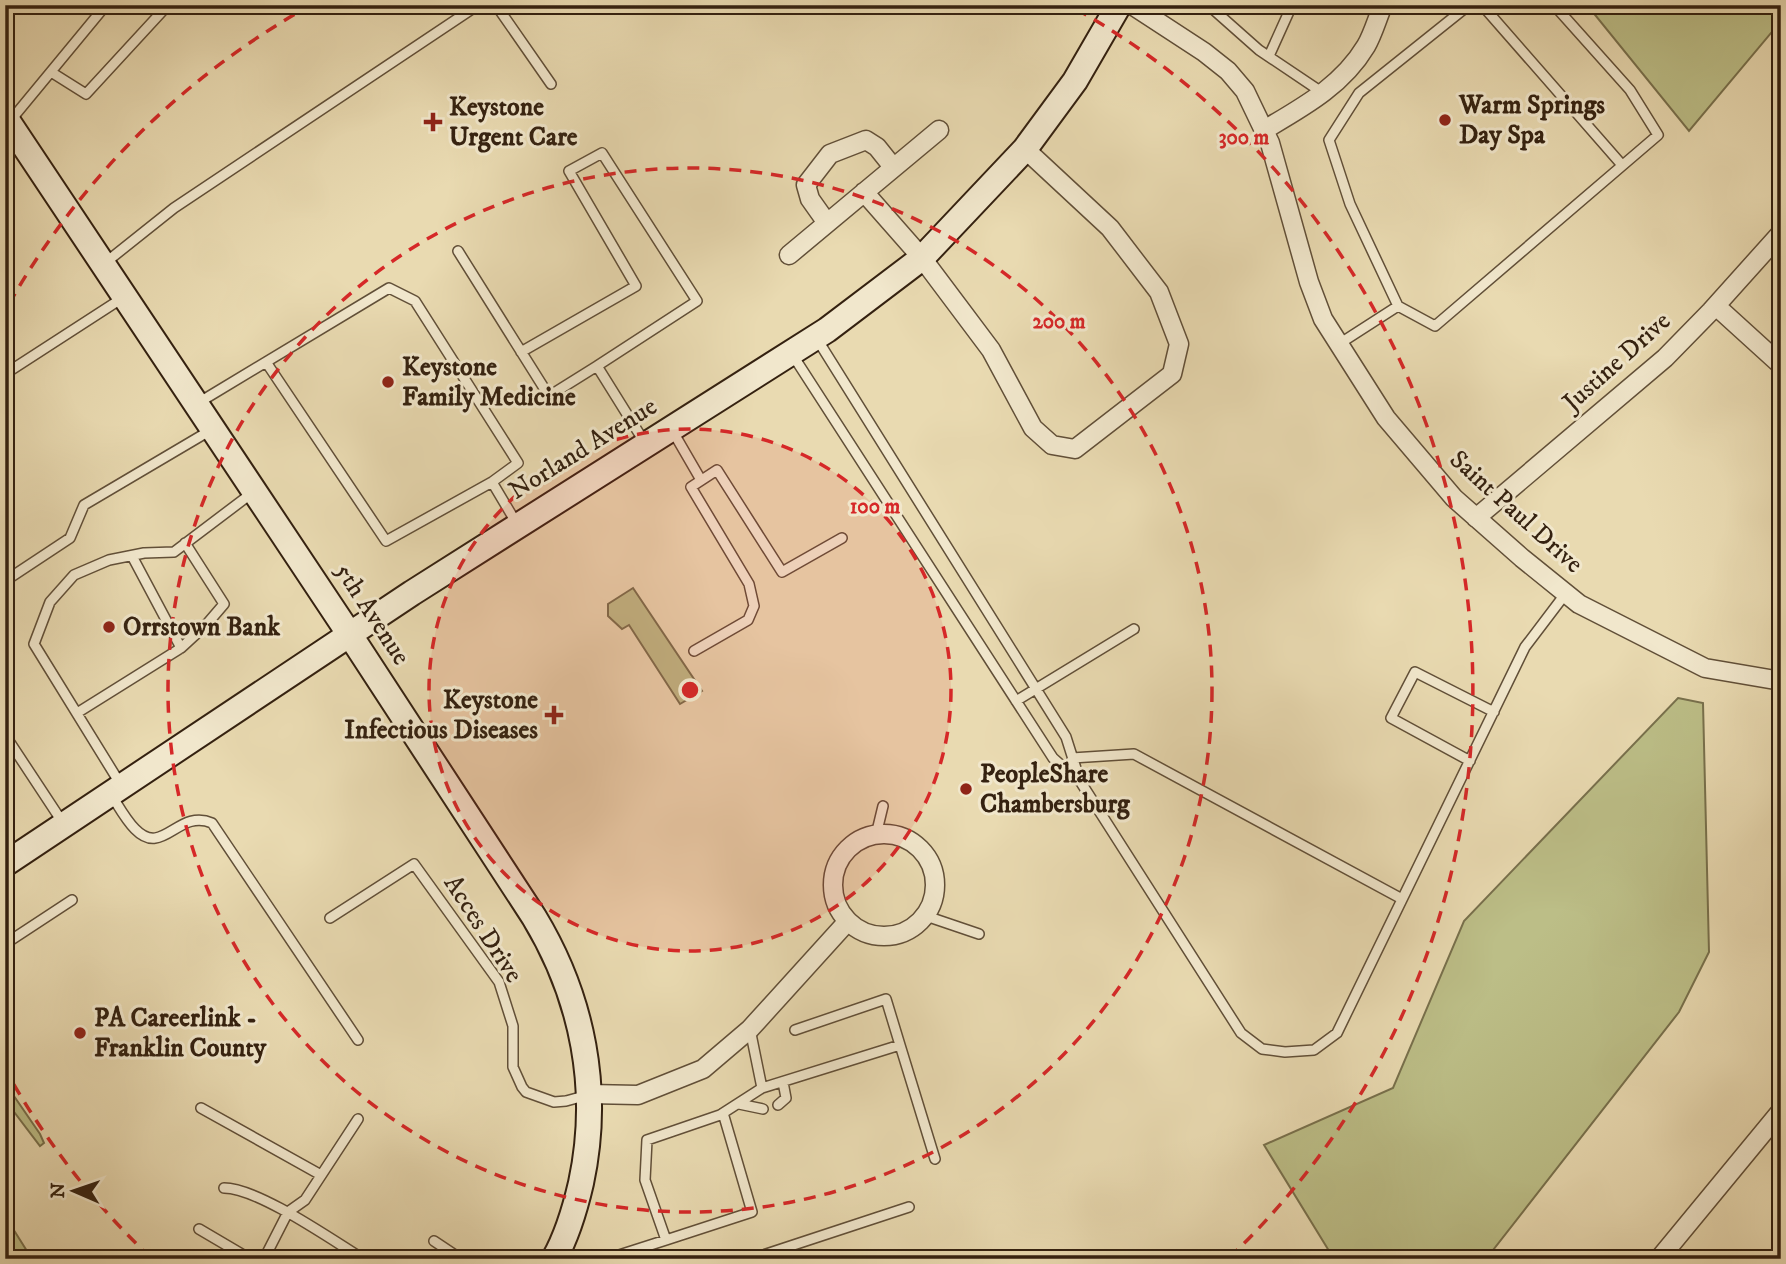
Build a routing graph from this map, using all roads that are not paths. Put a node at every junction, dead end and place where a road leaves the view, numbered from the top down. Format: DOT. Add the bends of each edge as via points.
graph roads {
  1 [pos="106,5"];
  2 [pos="168,5"];
  3 [pos="478,5"];
  4 [pos="496,5"];
  5 [pos="1119,5"];
  6 [pos="1132,5"];
  7 [pos="1214,5"];
  8 [pos="1292,5"];
  9 [pos="1382,5"];
  10 [pos="1469,5"];
  11 [pos="1482,5"];
  12 [pos="1554,5"];
  13 [pos="1269,57"];
  14 [pos="51,72"];
  15 [pos="551,84"];
  16 [pos="1323,94"];
  17 [pos="6,121"];
  18 [pos="939,130"];
  19 [pos="1264,130"];
  20 [pos="1025,149"];
  21 [pos="1622,165"];
  22 [pos="893,167"];
  23 [pos="864,192"];
  24 [pos="827,223"];
  25 [pos="1781,233"];
  26 [pos="458,251"];
  27 [pos="789,255"];
  28 [pos="922,258"];
  29 [pos="104,264"];
  30 [pos="126,296"];
  31 [pos="1398,306"];
  32 [pos="1716,306"];
  33 [pos="816,337"];
  34 [pos="1339,344"];
  35 [pos="521,352"];
  36 [pos="791,352"];
  37 [pos="266,362"];
  38 [pos="1781,365"];
  39 [pos="597,366"];
  40 [pos="5,374"];
  41 [pos="197,404"];
  42 [pos="671,428"];
  43 [pos="214,429"];
  44 [pos="646,444"];
  45 [pos="701,480"];
  46 [pos="492,482"];
  47 [pos="255,491"];
  48 [pos="1476,518"];
  49 [pos="518,525"];
  50 [pos="842,538"];
  51 [pos="185,543"];
  52 [pos="132,556"];
  53 [pos="5,580"];
  54 [pos="1566,593"];
  55 [pos="1134,629"];
  56 [pos="350,635"];
  57 [pos="181,648"];
  58 [pos="694,651"];
  59 [pos="1781,681"];
  60 [pos="1036,690"];
  61 [pos="1016,701"];
  62 [pos="1494,712"];
  63 [pos="76,713"];
  64 [pos="5,735"];
  65 [pos="1072,758"];
  66 [pos="1470,761"];
  67 [pos="1080,781"];
  68 [pos="116,790"];
  69 [pos="883,806"];
  70 [pos="64,825"];
  71 [pos="876,835"];
  72 [pos="5,864"];
  73 [pos="1402,899"];
  74 [pos="72,901"];
  75 [pos="926,916"];
  76 [pos="330,918"];
  77 [pos="848,921"];
  78 [pos="979,934"];
  79 [pos="5,944"];
  80 [pos="750,1029"];
  81 [pos="795,1030"];
  82 [pos="358,1040"];
  83 [pos="901,1045"];
  84 [pos="783,1082"];
  85 [pos="762,1088"];
  86 [pos="589,1094"];
  87 [pos="740,1104"];
  88 [pos="778,1105"];
  89 [pos="201,1108"];
  90 [pos="763,1109"];
  91 [pos="1781,1111"];
  92 [pos="723,1113"];
  93 [pos="358,1119"];
  94 [pos="934,1159"];
  95 [pos="321,1175"];
  96 [pos="224,1188"];
  97 [pos="909,1207"];
  98 [pos="288,1213"];
  99 [pos="199,1229"];
  100 [pos="666,1240"];
  101 [pos="434,1241"];
  102 [pos="617,1256"];
  103 [pos="250,1259"];
  104 [pos="264,1259"];
  105 [pos="363,1259"];
  106 [pos="461,1259"];
  107 [pos="554,1259"];
  108 [pos="751,1259"];
  109 [pos="1659,1259"];
  1 -- 14 [label="lane"];
  2 -- 14 [label="lane" via="86,94"];
  3 -- 29 [label="lane" via="174,208"];
  4 -- 15 [label="lane"];
  5 -- 20 [label="main road, Norland Avenue" via="1075,81"];
  6 -- 19 [label="street, Saint Paul Drive" via="1228,71 1245,91"];
  7 -- 13 [label="lane" via="1215,11"];
  8 -- 13 [label="lane"];
  9 -- 16 [label="street" via="1367,45 1345,76"];
  10 -- 31 [label="lane" via="1359,93 1329,140 1350,204"];
  11 -- 21 [label="lane"];
  12 -- 21 [label="lane" via="1630,90 1658,135"];
  13 -- 16 [label="lane"];
  14 -- 17 [label="lane"];
  16 -- 19 [label="street"];
  17 -- 29 [label="main road, 5th Avenue"];
  18 -- 22 [label="street"];
  19 -- 34 [label="street, Saint Paul Drive" via="1308,282"];
  20 -- 28 [label="main road, Norland Avenue"];
  20 -- 28 [label="street" via="1110,228 1159,292 1179,344 1172,374 1075,449 1052,445 1033,428 991,350"];
  21 -- 31 [label="lane" via="1435,326"];
  22 -- 23 [label="street"];
  22 -- 24 [label="street" via="866,140 830,154 806,185"];
  23 -- 24 [label="street"];
  23 -- 28 [label="street"];
  24 -- 27 [label="street"];
  25 -- 32 [label="street, Justine Drive"];
  26 -- 35 [label="lane"];
  28 -- 33 [label="main road, Norland Avenue"];
  29 -- 30 [label="main road, 5th Avenue"];
  30 -- 40 [label="lane"];
  30 -- 41 [label="main road, 5th Avenue"];
  31 -- 34 [label="lane"];
  32 -- 38 [label="street"];
  32 -- 48 [label="street, Justine Drive" via="1665,358"];
  33 -- 36 [label="main road, Norland Avenue"];
  33 -- 60 [label="lane"];
  34 -- 48 [label="street, Saint Paul Drive" via="1386,418"];
  35 -- 39 [label="lane" via="549,396"];
  35 -- 39 [label="lane" via="636,286 569,171 602,153 697,302"];
  36 -- 42 [label="main road, Norland Avenue"];
  36 -- 61 [label="lane"];
  37 -- 41 [label="lane"];
  37 -- 46 [label="lane" via="386,541"];
  37 -- 46 [label="lane" via="389,288 415,301 518,463"];
  39 -- 44 [label="lane"];
  41 -- 43 [label="main road, 5th Avenue"];
  42 -- 44 [label="main road, Norland Avenue"];
  42 -- 45 [label="lane"];
  43 -- 47 [label="main road, 5th Avenue"];
  43 -- 53 [label="lane" via="84,505 70,538"];
  44 -- 49 [label="main road, Norland Avenue"];
  45 -- 50 [label="lane" via="717,470 782,572"];
  45 -- 58 [label="lane" via="691,486 749,584 754,606 748,621"];
  46 -- 49 [label="lane"];
  47 -- 51 [label="lane"];
  47 -- 56 [label="main road, 5th Avenue"];
  48 -- 54 [label="street, Saint Paul Drive"];
  49 -- 56 [label="main road, Norland Avenue"];
  51 -- 52 [label="lane" via="174,552"];
  51 -- 57 [label="lane" via="224,604"];
  52 -- 57 [label="lane"];
  52 -- 63 [label="lane" via="74,575 50,602 34,645"];
  54 -- 59 [label="street, Saint Paul Drive" via="1579,604 1705,668"];
  54 -- 62 [label="lane" via="1525,647"];
  55 -- 60 [label="lane"];
  56 -- 68 [label="main road, Norland Avenue"];
  56 -- 86 [label="main road, 5th Avenue" via="547,938 577,1014"];
  57 -- 63 [label="lane"];
  60 -- 61 [label="lane"];
  60 -- 65 [label="lane" via="1066,737"];
  61 -- 67 [label="lane" via="1053,758"];
  62 -- 66 [label="lane"];
  62 -- 66 [label="lane" via="1415,672 1391,718"];
  63 -- 68 [label="lane"];
  64 -- 70 [label="lane"];
  65 -- 67 [label="lane"];
  65 -- 73 [label="lane" via="1134,754"];
  66 -- 73 [label="lane"];
  67 -- 73 [label="lane" via="1241,1033 1262,1049 1314,1050 1337,1033"];
  68 -- 70 [label="main road, Norland Avenue"];
  68 -- 82 [label="lane" via="135,829 151,838 162,838 186,821 212,823"];
  69 -- 71 [label="lane"];
  70 -- 72 [label="main road, Norland Avenue"];
  71 -- 75 [label="street" via="908,840 930,863 934,896"];
  71 -- 77 [label="street" via="855,845 839,862 834,877 834,893"];
  74 -- 79 [label="lane"];
  75 -- 77 [label="street" via="905,932 890,936 860,930"];
  75 -- 78 [label="lane"];
  76 -- 86 [label="lane, Acces Drive" via="414,864 499,982 513,1026 513,1067 526,1093 554,1102"];
  77 -- 80 [label="street"];
  80 -- 85 [label="lane"];
  80 -- 86 [label="street" via="703,1069 638,1095"];
  81 -- 83 [label="lane" via="886,999"];
  83 -- 84 [label="lane"];
  83 -- 94 [label="lane"];
  84 -- 85 [label="lane"];
  84 -- 88 [label="lane" via="786,1098"];
  85 -- 87 [label="lane"];
  86 -- 107 [label="main road, 5th Avenue" via="582,1179"];
  87 -- 90 [label="lane"];
  87 -- 92 [label="lane"];
  89 -- 95 [label="lane"];
  91 -- 109 [label="street"];
  92 -- 100 [label="lane" via="648,1140 645,1180"];
  92 -- 100 [label="lane" via="752,1212"];
  93 -- 95 [label="lane"];
  95 -- 98 [label="lane" via="305,1200"];
  96 -- 98 [label="lane" via="240,1190"];
  97 -- 108 [label="lane"];
  98 -- 104 [label="lane"];
  98 -- 105 [label="lane"];
  99 -- 103 [label="lane"];
  100 -- 102 [label="lane"];
  101 -- 106 [label="lane"];
}
